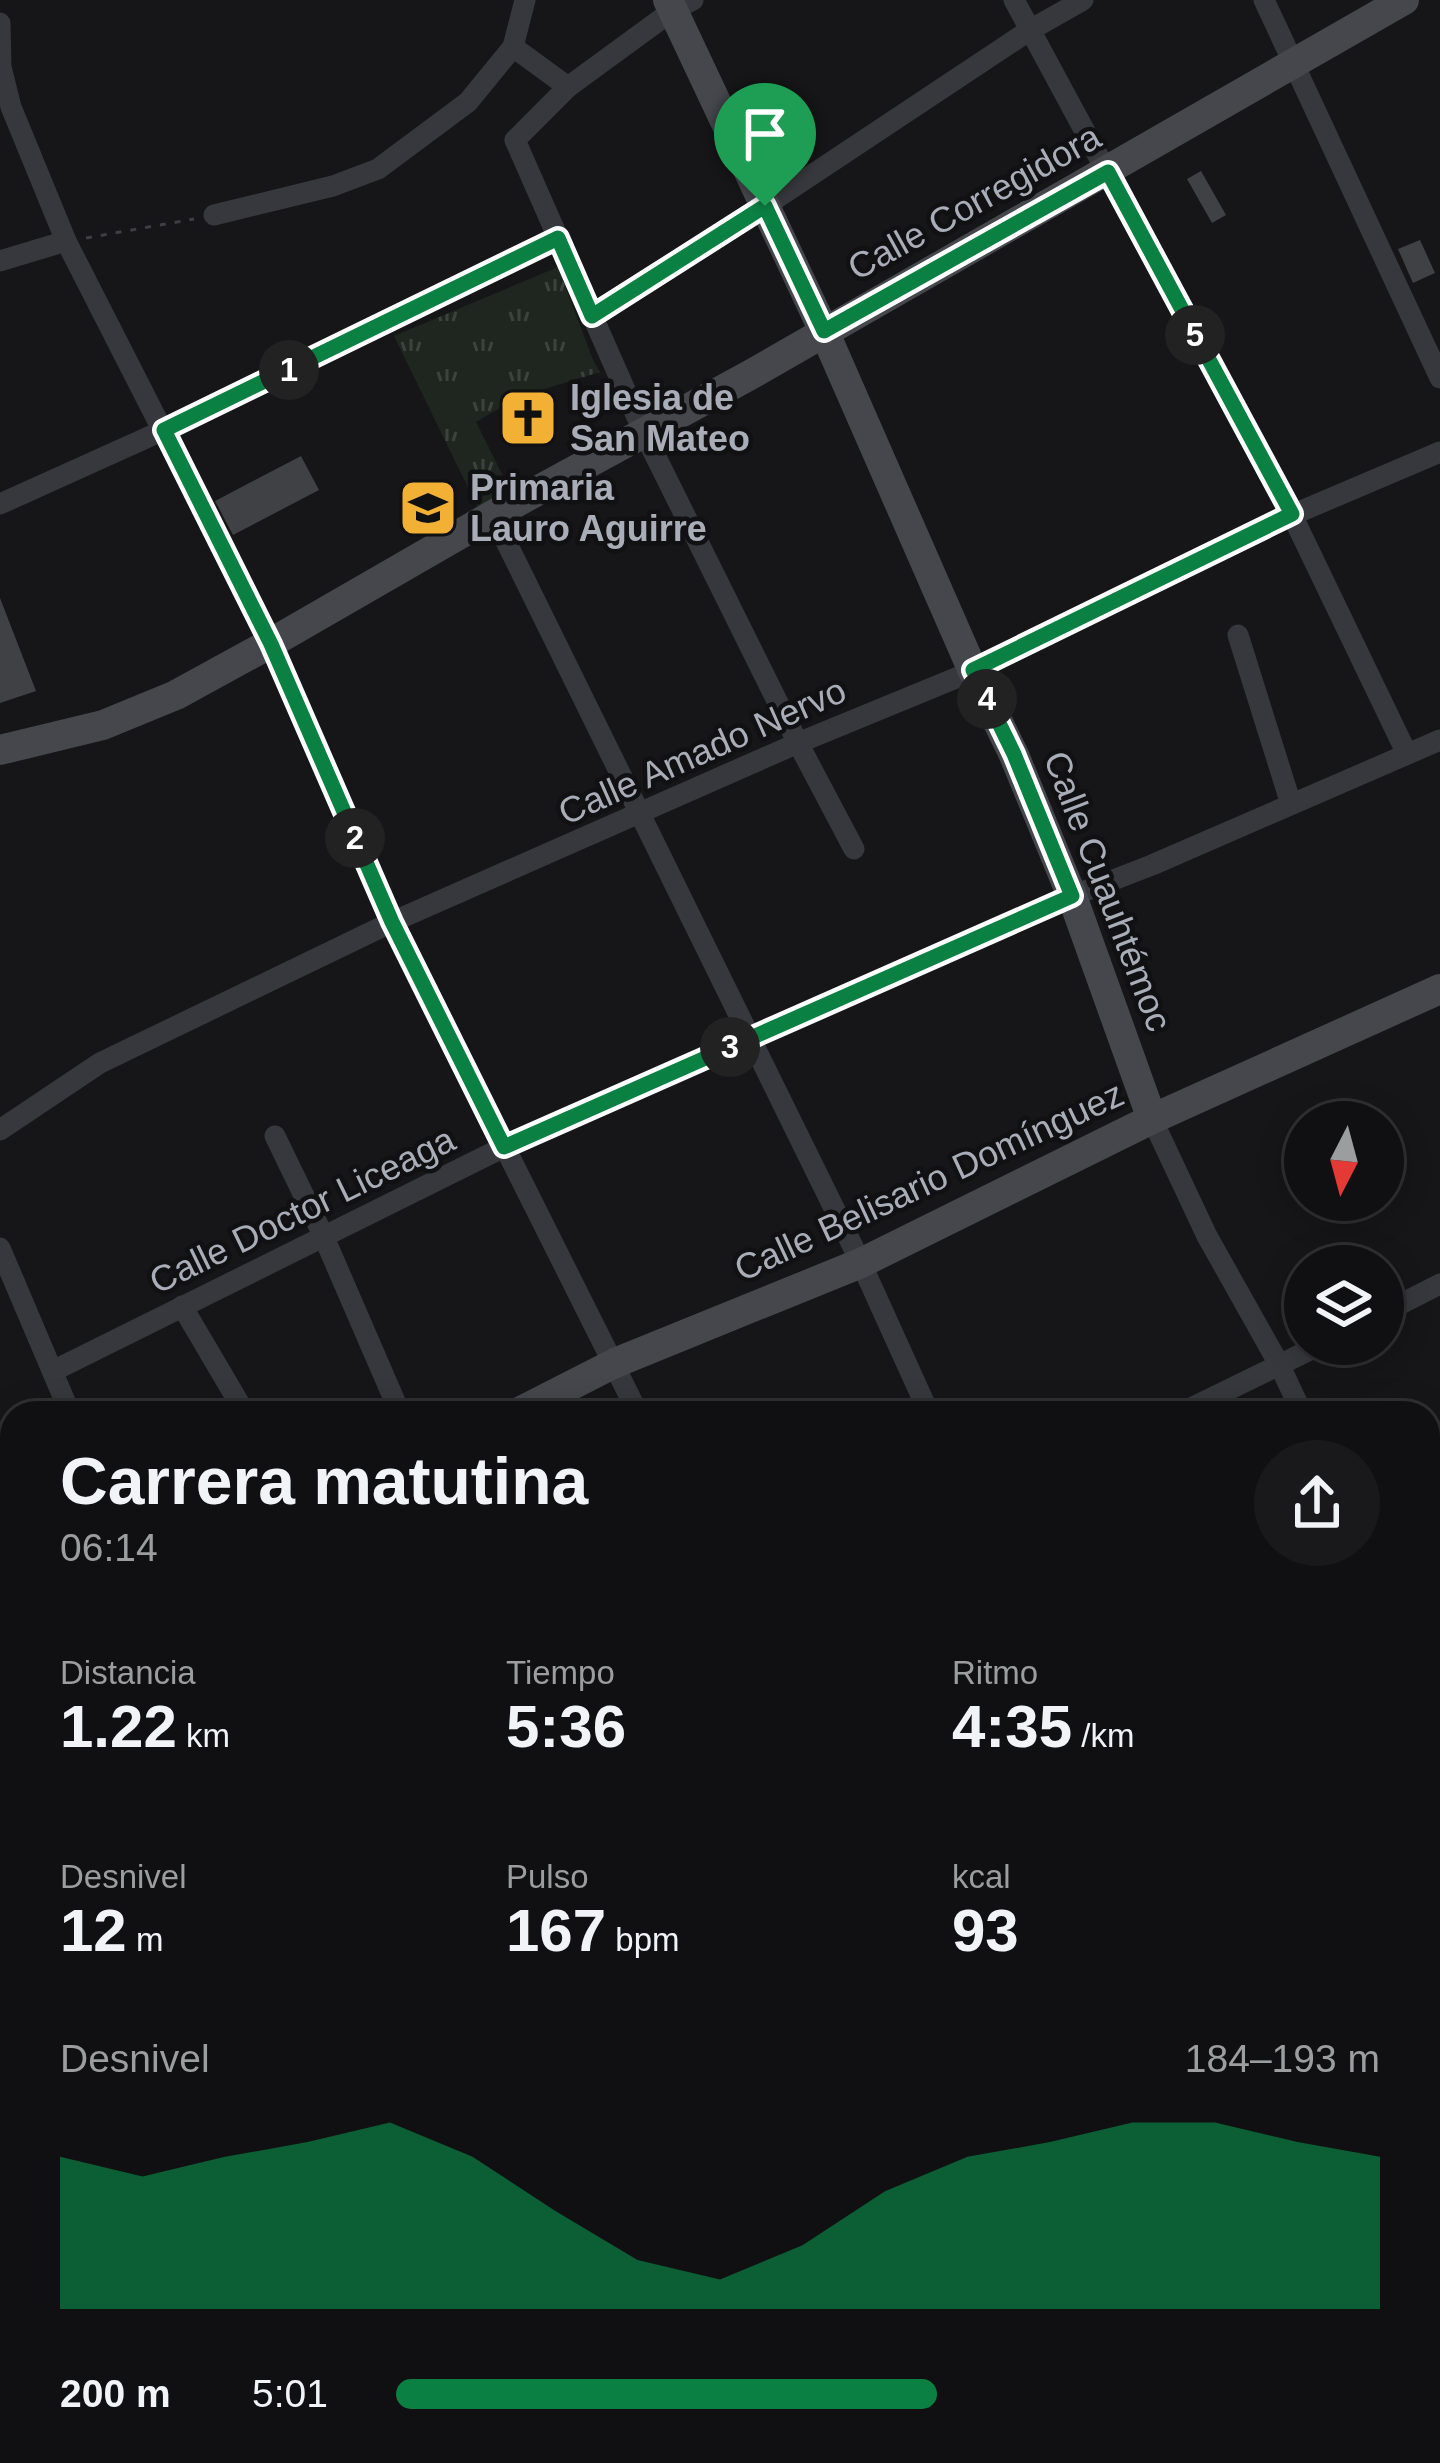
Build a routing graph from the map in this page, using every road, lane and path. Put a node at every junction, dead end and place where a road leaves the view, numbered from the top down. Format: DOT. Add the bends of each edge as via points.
graph roads {
  1 [pos="3,0"];
  2 [pos="525,0"];
  3 [pos="1014,0"];
  4 [pos="1083,0"];
  5 [pos="1264,0"];
  6 [pos="1404,0"];
  7 [pos="678,4"];
  8 [pos="0,22"];
  9 [pos="1030,30"];
  10 [pos="513,46"];
  11 [pos="1295,64"];
  12 [pos="568,87"];
  13 [pos="1108,172"];
  14 [pos="765,206"];
  15 [pos="214,215"];
  16 [pos="558,238"];
  17 [pos="66,241"];
  18 [pos="0,261"];
  19 [pos="592,316"];
  20 [pos="824,331"];
  21 [pos="1440,378"];
  22 [pos="164,430"];
  23 [pos="644,433"];
  24 [pos="1440,452"];
  25 [pos="0,504"];
  26 [pos="1292,514"];
  27 [pos="493,515"];
  28 [pos="1238,635"];
  29 [pos="271,644"];
  30 [pos="973,670"];
  31 [pos="1440,740"];
  32 [pos="798,743"];
  33 [pos="0,750"];
  34 [pos="1407,754"];
  35 [pos="1291,804"];
  36 [pos="641,814"];
  37 [pos="854,849"];
  38 [pos="1072,896"];
  39 [pos="392,922"];
  40 [pos="1440,989"];
  41 [pos="750,1039"];
  42 [pos="1152,1119"];
  43 [pos="3,1122"];
  44 [pos="275,1136"];
  45 [pos="504,1147"];
  46 [pos="323,1235"];
  47 [pos="0,1249"];
  48 [pos="861,1263"];
  49 [pos="1440,1284"];
  50 [pos="1404,1302"];
  51 [pos="182,1306"];
  52 [pos="614,1364"];
  53 [pos="1284,1364"];
  54 [pos="1280,1366"];
  55 [pos="53,1371"];
  56 [pos="65,1401"];
  57 [pos="238,1401"];
  58 [pos="395,1401"];
  59 [pos="541,1401"];
  60 [pos="632,1401"];
  61 [pos="924,1401"];
  62 [pos="1206,1401"];
  63 [pos="1296,1401"];
  1 -- 8 [label="street"];
  2 -- 10 [label="street"];
  3 -- 9 [label="street"];
  4 -- 9 [label="street"];
  5 -- 11 [label="street"];
  6 -- 11 [label="street, Calle Corregidora"];
  7 -- 12 [label="street"];
  7 -- 14 [label="street, Calle Cuauhtémoc"];
  8 -- 17 [label="street" via="11,107"];
  9 -- 13 [label="street"];
  9 -- 14 [label="street"];
  10 -- 12 [label="street"];
  10 -- 15 [label="street" via="468,102 378,169"];
  11 -- 13 [label="street, Calle Corregidora"];
  11 -- 21 [label="street"];
  12 -- 16 [label="street" via="515,140"];
  13 -- 20 [label="street, Calle Corregidora"];
  13 -- 26 [label="street"];
  14 -- 19 [label="street"];
  14 -- 20 [label="street, Calle Cuauhtémoc"];
  15 -- 17 [label="path"];
  16 -- 19 [label="street"];
  16 -- 22 [label="street"];
  17 -- 18 [label="street"];
  17 -- 22 [label="street"];
  19 -- 23 [label="street"];
  20 -- 23 [label="street, Calle Corregidora"];
  20 -- 30 [label="street, Calle Cuauhtémoc"];
  22 -- 25 [label="street"];
  22 -- 29 [label="street"];
  23 -- 27 [label="street, Calle Corregidora"];
  23 -- 32 [label="street"];
  24 -- 26 [label="street, Calle Amado Nervo"];
  26 -- 30 [label="street, Calle Amado Nervo"];
  26 -- 34 [label="street"];
  27 -- 29 [label="street, Calle Corregidora"];
  27 -- 36 [label="street"];
  28 -- 35 [label="street"];
  29 -- 33 [label="street, Calle Corregidora" via="103,724"];
  29 -- 39 [label="street"];
  30 -- 32 [label="street, Calle Amado Nervo"];
  30 -- 38 [label="street, Calle Cuauhtémoc"];
  31 -- 34 [label="street, Calle Doctor Liceaga"];
  32 -- 36 [label="street, Calle Amado Nervo"];
  32 -- 37 [label="street"];
  34 -- 35 [label="street, Calle Doctor Liceaga"];
  35 -- 38 [label="street, Calle Doctor Liceaga"];
  36 -- 39 [label="street, Calle Amado Nervo"];
  36 -- 41 [label="street"];
  38 -- 41 [label="street, Calle Doctor Liceaga"];
  38 -- 42 [label="street, Calle Cuauhtémoc"];
  39 -- 43 [label="street, Calle Amado Nervo" via="100,1063"];
  39 -- 45 [label="street"];
  40 -- 42 [label="street, Calle Belisario Domínguez"];
  41 -- 45 [label="street, Calle Doctor Liceaga"];
  41 -- 48 [label="street"];
  42 -- 48 [label="street, Calle Belisario Domínguez"];
  42 -- 54 [label="street, Calle Cuauhtémoc"];
  44 -- 46 [label="street"];
  45 -- 46 [label="street, Calle Doctor Liceaga"];
  45 -- 52 [label="street"];
  46 -- 51 [label="street, Calle Doctor Liceaga"];
  46 -- 58 [label="street"];
  47 -- 55 [label="street"];
  48 -- 52 [label="street, Calle Belisario Domínguez"];
  48 -- 61 [label="street"];
  49 -- 50 [label="street"];
  51 -- 55 [label="street, Calle Doctor Liceaga"];
  51 -- 57 [label="street"];
  52 -- 59 [label="street, Calle Belisario Domínguez"];
  52 -- 60 [label="street"];
  53 -- 54 [label="street"];
  54 -- 62 [label="street"];
  54 -- 63 [label="street, Calle Cuauhtémoc"];
  55 -- 56 [label="street"];
}
